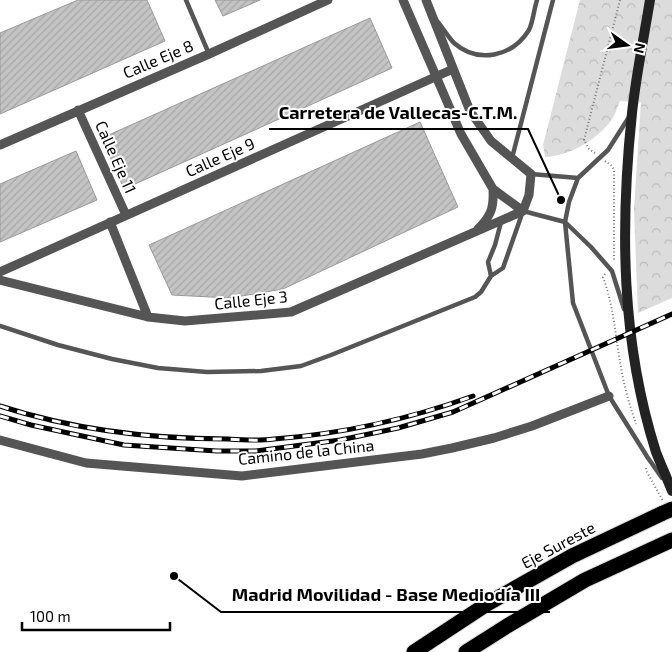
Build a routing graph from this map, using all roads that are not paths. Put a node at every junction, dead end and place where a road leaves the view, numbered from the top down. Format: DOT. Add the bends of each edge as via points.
graph roads {
  1 [pos="186,0"];
  2 [pos="328,0"];
  3 [pos="403,0"];
  4 [pos="426,0"];
  5 [pos="537,0"];
  6 [pos="552,0"];
  7 [pos="650,0"];
  8 [pos="432,14"];
  9 [pos="209,54"];
  10 [pos="453,69"];
  11 [pos="437,76"];
  12 [pos="78,110"];
  13 [pos="632,111"];
  14 [pos="0,145"];
  15 [pos="512,159"];
  16 [pos="531,174"];
  17 [pos="578,178"];
  18 [pos="493,189"];
  19 [pos="523,211"];
  20 [pos="126,215"];
  21 [pos="501,221"];
  22 [pos="110,222"];
  23 [pos="565,222"];
  24 [pos="474,233"];
  25 [pos="0,272"];
  26 [pos="491,276"];
  27 [pos="0,280"];
  28 [pos="148,317"];
  29 [pos="628,321"];
  30 [pos="0,326"];
  31 [pos="609,396"];
  32 [pos="0,440"];
  33 [pos="672,491"];
  34 [pos="667,509"];
  35 [pos="672,540"];
  36 [pos="414,652"];
  37 [pos="466,652"];
  1 -- 9 [label="lane"];
  2 -- 9 [label="street, Calle Eje 8"];
  3 -- 11 [label="street"];
  4 -- 8 [label="street"];
  5 -- 8 [label="lane" via="529,30 512,48 492,56 471,52 454,43"];
  6 -- 15 [label="lane"];
  7 -- 13 [label="main road"];
  8 -- 10 [label="street"];
  9 -- 12 [label="street, Calle Eje 8"];
  10 -- 11 [label="street, Calle Eje 9"];
  10 -- 15 [label="street" via="470,111 492,141"];
  11 -- 18 [label="street" via="461,134"];
  11 -- 20 [label="street, Calle Eje 9"];
  12 -- 14 [label="street, Calle Eje 8"];
  12 -- 20 [label="street, Calle Eje 11"];
  13 -- 17 [label="lane" via="608,150"];
  13 -- 29 [label="main road" via="625,202"];
  15 -- 16 [label="street"];
  16 -- 17 [label="lane"];
  16 -- 19 [label="street"];
  17 -- 23 [label="lane"];
  18 -- 19 [label="street"];
  18 -- 24 [label="street, Calle Eje 3" via="494,204 487,220"];
  19 -- 21 [label="street"];
  19 -- 23 [label="lane"];
  19 -- 26 [label="lane" via="503,268"];
  20 -- 22 [label="street, Calle Eje 9"];
  21 -- 24 [label="street"];
  21 -- 26 [label="lane" via="488,262"];
  22 -- 25 [label="street, Calle Eje 9"];
  22 -- 28 [label="street"];
  23 -- 29 [label="lane" via="612,271"];
  23 -- 31 [label="lane" via="573,303"];
  24 -- 28 [label="street, Calle Eje 3" via="291,312 185,322"];
  26 -- 30 [label="lane" via="475,297 301,366 261,371 207,372 158,368 58,345"];
  27 -- 28 [label="street, Calle Eje 3"];
  29 -- 33 [label="main road" via="640,390 657,453"];
  31 -- 32 [label="street, Camino de la China" via="532,426 452,448 242,476 86,462"];
  31 -- 33 [label="lane"];
  34 -- 36 [label="highway, Eje Sureste" via="572,556 487,604"];
  35 -- 37 [label="highway" via="585,580"];
}
